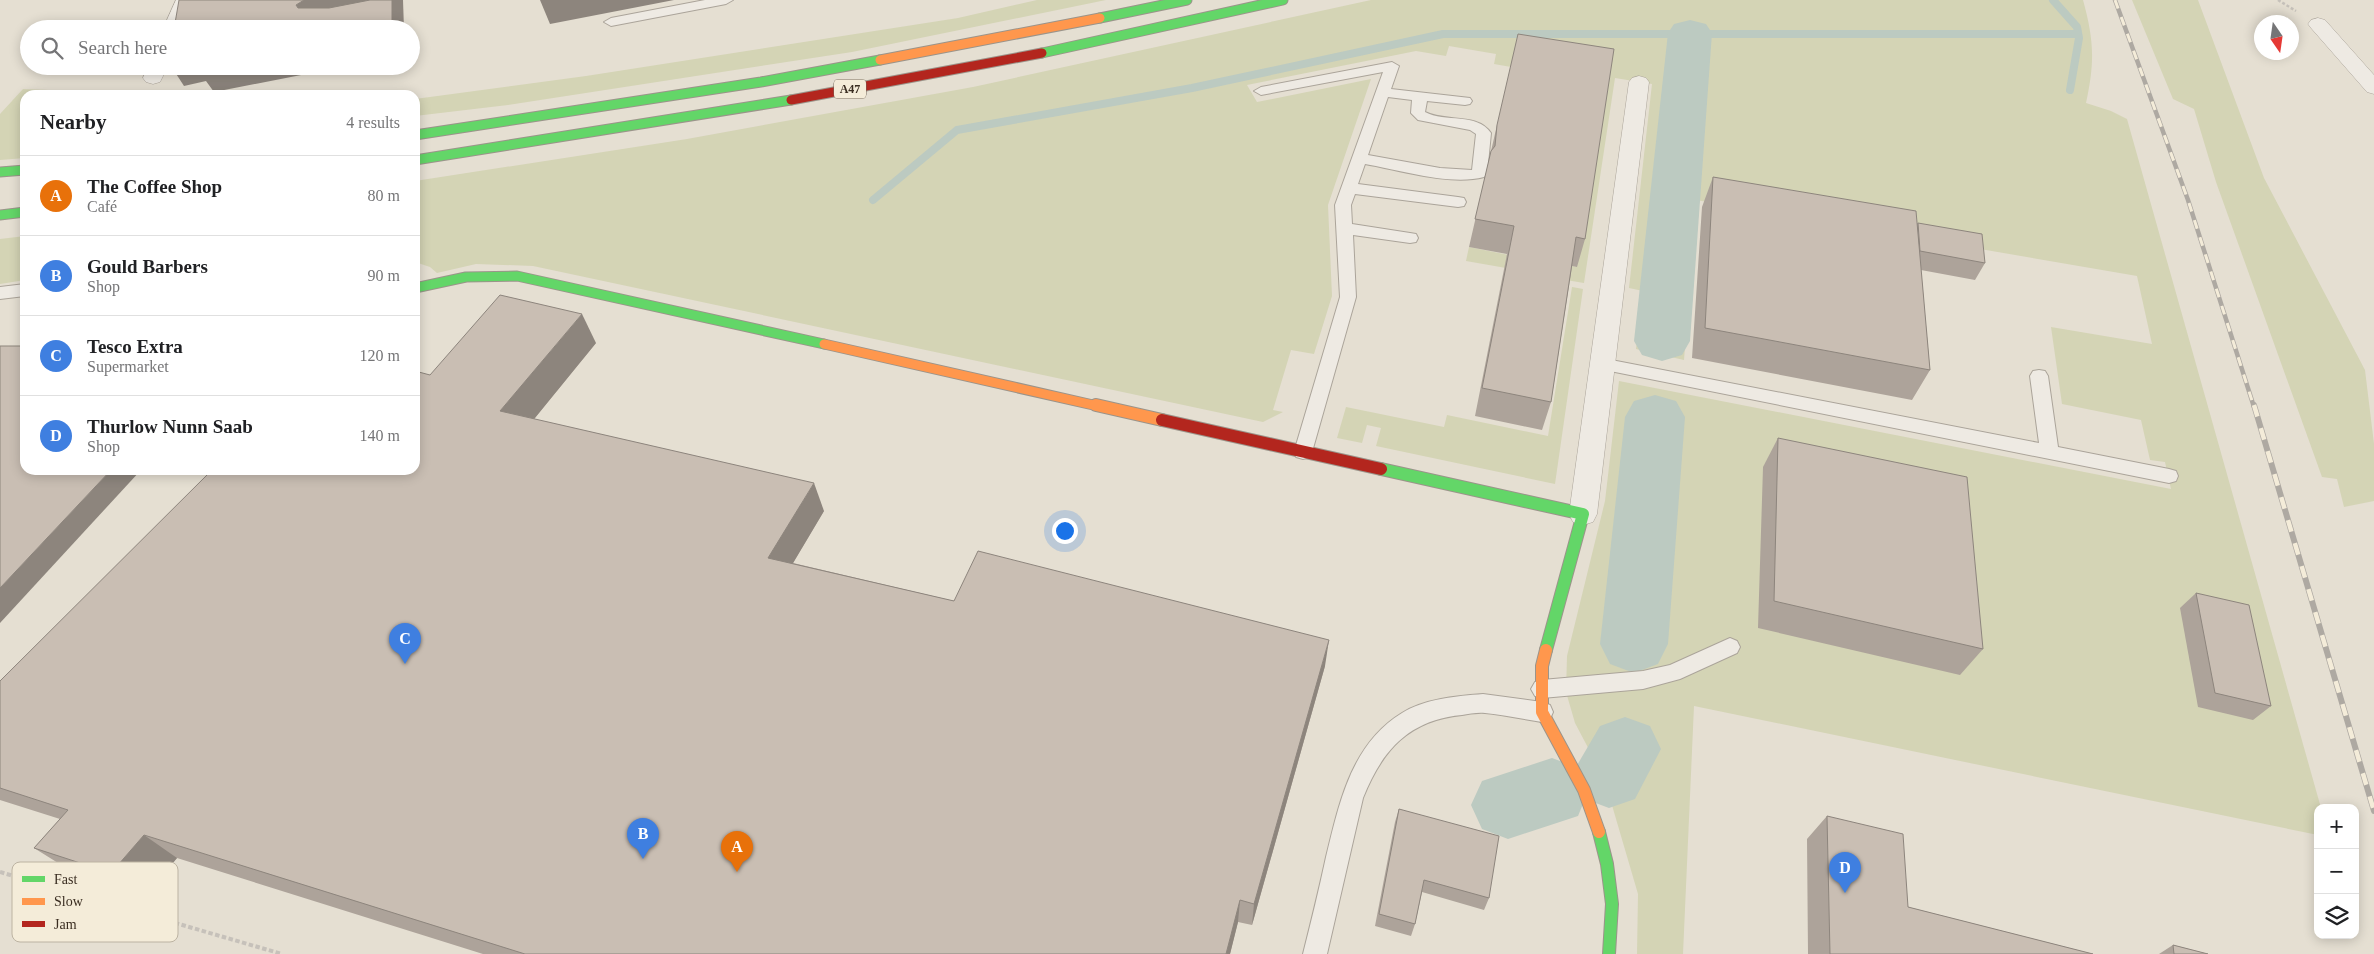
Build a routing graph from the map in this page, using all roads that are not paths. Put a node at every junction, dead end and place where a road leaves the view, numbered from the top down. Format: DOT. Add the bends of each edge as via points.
graph roads {
  1 [pos="186,0"];
  2 [pos="726,0"];
  3 [pos="1187,0"];
  4 [pos="1283,0"];
  5 [pos="178,20"];
  6 [pos="611,22"];
  7 [pos="2318,24"];
  8 [pos="1638,82"];
  9 [pos="2374,88"];
  10 [pos="1261,91"];
  11 [pos="1383,92"];
  12 [pos="1420,96"];
  13 [pos="1465,101"];
  14 [pos="420,134"];
  15 [pos="1360,158"];
  16 [pos="420,159"];
  17 [pos="20,170"];
  18 [pos="0,172"];
  19 [pos="1349,188"];
  20 [pos="1458,202"];
  21 [pos="20,213"];
  22 [pos="0,215"];
  23 [pos="1344,228"];
  24 [pos="1410,238"];
  25 [pos="420,287"];
  26 [pos="20,291"];
  27 [pos="0,293"];
  28 [pos="1601,364"];
  29 [pos="2039,376"];
  30 [pos="1303,452"];
  31 [pos="2050,453"];
  32 [pos="2168,476"];
  33 [pos="1583,514"];
  34 [pos="1730,647"];
  35 [pos="1542,689"];
  36 [pos="1542,712"];
  37 [pos="1315,954"];
  38 [pos="1609,954"];
  1 -- 5 [label="street"];
  2 -- 6 [label="lane"];
  3 -- 14 [label="main road, A47" via="1003,38 761,82"];
  4 -- 16 [label="main road, A47" via="1069,47 860,87"];
  7 -- 9 [label="street"];
  8 -- 28 [label="street"];
  10 -- 11 [label="lane" via="1392,66"];
  11 -- 12 [label="lane"];
  11 -- 15 [label="lane"];
  12 -- 13 [label="lane"];
  12 -- 15 [label="lane" via="1418,112 1423,117 1475,126 1484,134 1478,174 1454,174"];
  15 -- 19 [label="lane"];
  17 -- 18 [label="main road"];
  19 -- 20 [label="lane"];
  19 -- 23 [label="lane" via="1343,205"];
  21 -- 22 [label="main road"];
  23 -- 24 [label="lane"];
  23 -- 30 [label="lane" via="1348,297"];
  25 -- 30 [label="main road" via="450,278 484,274 516,276"];
  26 -- 27 [label="lane"];
  28 -- 31 [label="lane"];
  28 -- 33 [label="street"];
  29 -- 31 [label="lane"];
  30 -- 33 [label="main road"];
  31 -- 32 [label="lane"];
  33 -- 35 [label="main road" via="1542,666"];
  34 -- 35 [label="lane" via="1672,673 1643,680"];
  35 -- 36 [label="main road"];
  36 -- 37 [label="lane" via="1483,702 1445,707 1410,718 1383,741 1364,768 1352,798"];
  36 -- 38 [label="main road" via="1584,790 1598,826 1612,904"];
}
